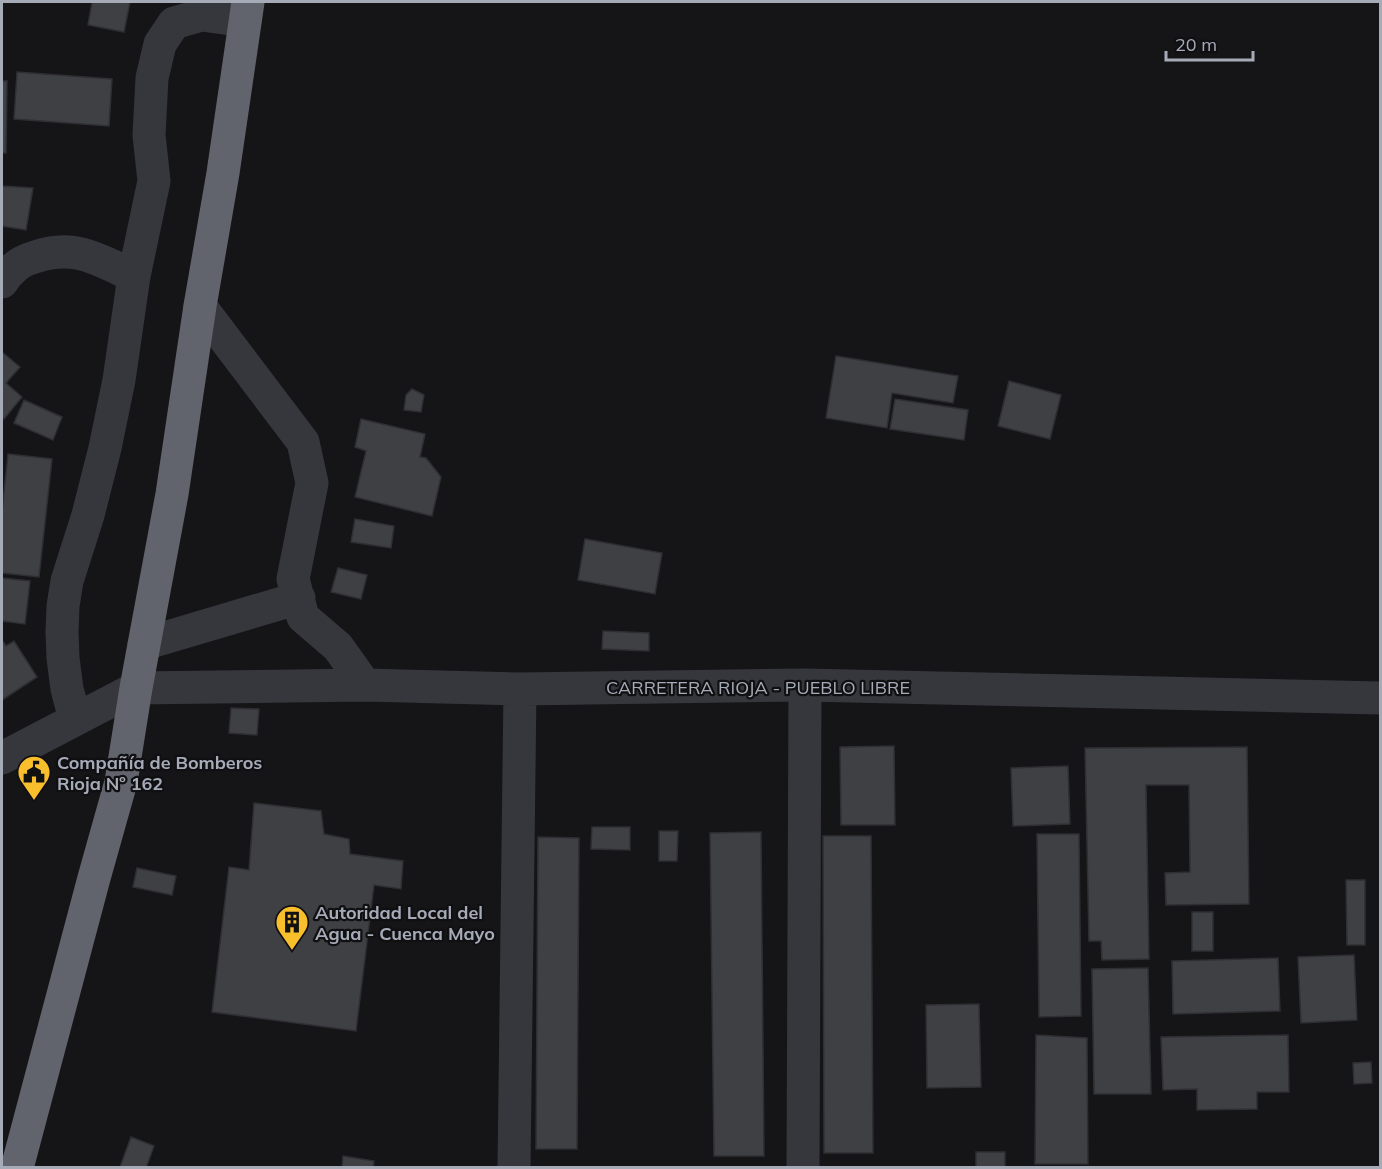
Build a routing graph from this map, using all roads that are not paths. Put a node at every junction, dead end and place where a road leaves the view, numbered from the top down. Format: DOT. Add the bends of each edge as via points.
graph roads {
  1 [pos="247,11"];
  2 [pos="134,276"];
  3 [pos="2,282"];
  4 [pos="200,306"];
  5 [pos="298,598"];
  6 [pos="144,644"];
  7 [pos="365,685"];
  8 [pos="805,685"];
  9 [pos="136,688"];
  10 [pos="520,688"];
  11 [pos="1380,698"];
  12 [pos="75,719"];
  13 [pos="2,758"];
  14 [pos="17,1167"];
  15 [pos="514,1167"];
  16 [pos="804,1167"];
  1 -- 2 [label="street" via="202,15 174,23 160,44 152,78 149,135 154,181"];
  1 -- 4 [label="highway"];
  2 -- 3 [label="street" via="94,257 59,251 28,259"];
  2 -- 12 [label="street" via="105,448 63,606 63,658"];
  4 -- 5 [label="street" via="303,442 312,483 293,579"];
  4 -- 6 [label="highway" via="172,494"];
  5 -- 6 [label="street"];
  5 -- 7 [label="street" via="303,617 338,647"];
  6 -- 9 [label="highway"];
  7 -- 9 [label="street, CARRETERA RIOJA - PUEBLO LIBRE"];
  7 -- 10 [label="street, CARRETERA RIOJA - PUEBLO LIBRE"];
  8 -- 10 [label="street, CARRETERA RIOJA - PUEBLO LIBRE"];
  8 -- 11 [label="street, CARRETERA RIOJA - PUEBLO LIBRE"];
  8 -- 16 [label="street"];
  9 -- 12 [label="street"];
  9 -- 14 [label="highway" via="121,782"];
  10 -- 15 [label="street"];
  12 -- 13 [label="street"];
}
